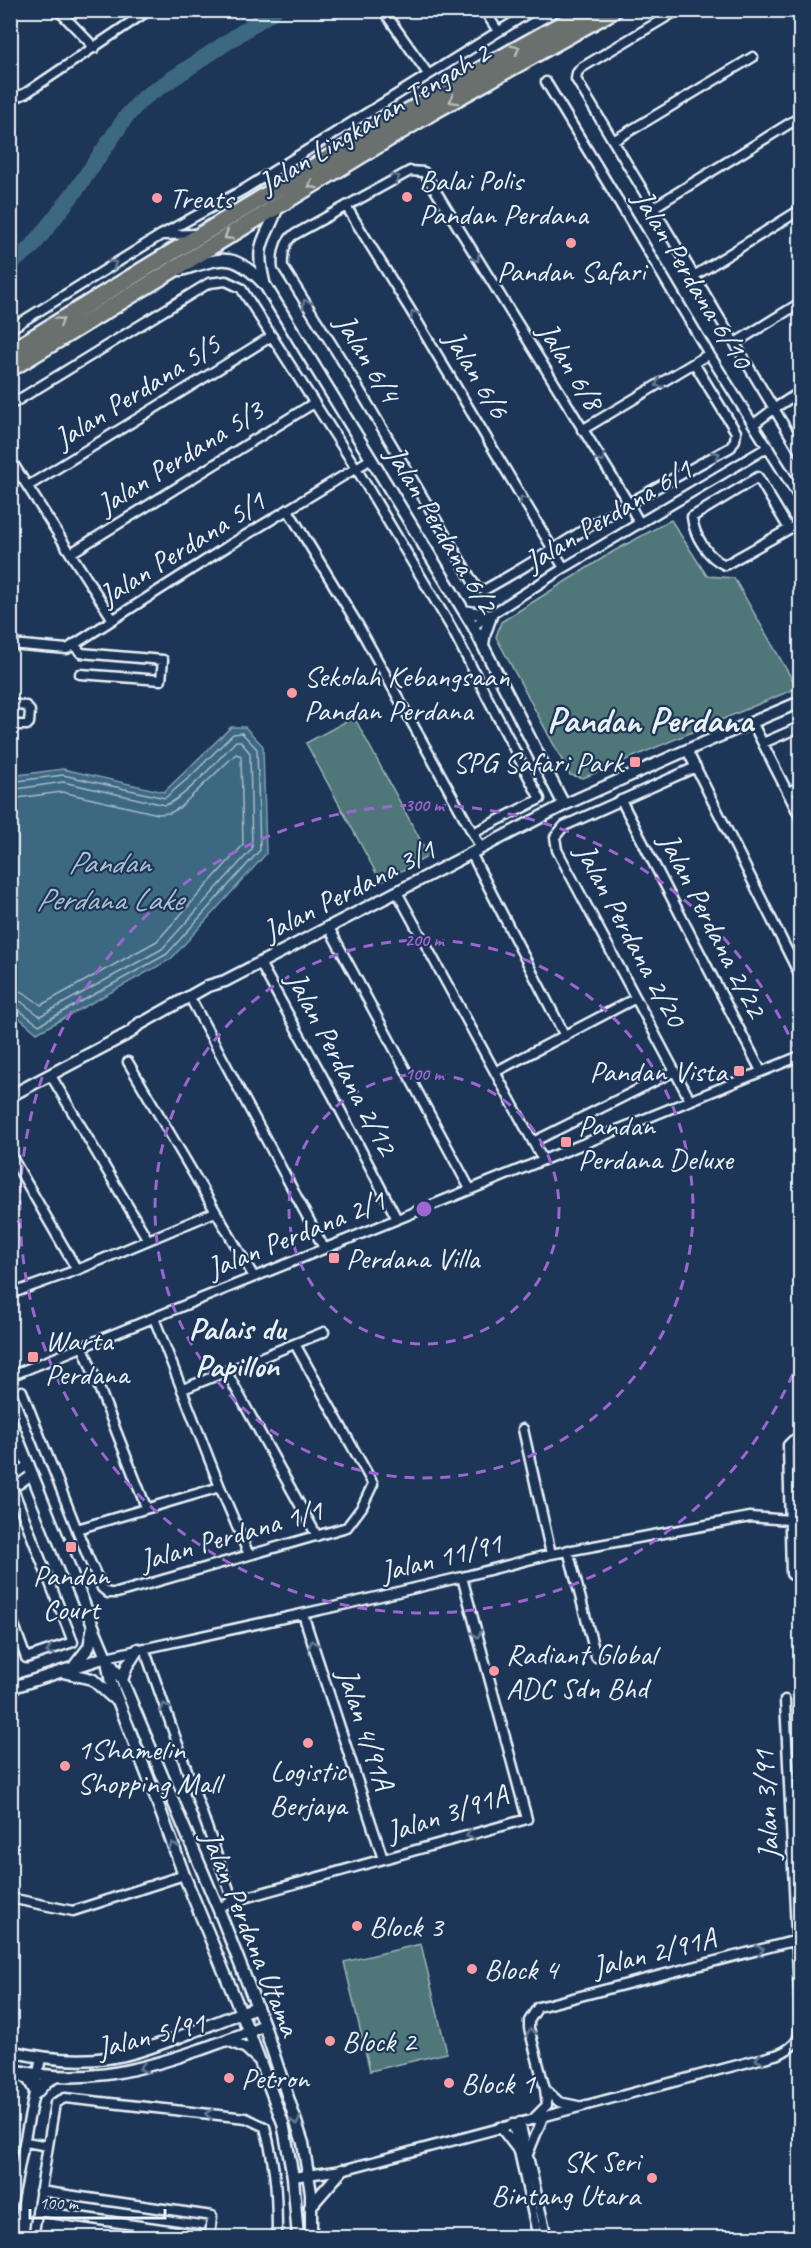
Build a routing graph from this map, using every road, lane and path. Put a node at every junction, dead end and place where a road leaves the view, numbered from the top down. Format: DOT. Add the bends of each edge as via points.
graph roads {
  1 [pos="58,10"];
  2 [pos="148,10"];
  3 [pos="383,10"];
  4 [pos="484,10"];
  5 [pos="533,10"];
  6 [pos="586,10"];
  7 [pos="614,10"];
  8 [pos="678,10"];
  9 [pos="498,31"];
  10 [pos="95,48"];
  11 [pos="753,57"];
  12 [pos="428,74"];
  13 [pos="546,82"];
  14 [pos="10,94"];
  15 [pos="801,117"];
  16 [pos="613,141"];
  17 [pos="424,172"];
  18 [pos="278,206"];
  19 [pos="346,206"];
  20 [pos="654,207"];
  21 [pos="801,210"];
  22 [pos="199,234"];
  23 [pos="161,235"];
  24 [pos="164,276"];
  25 [pos="694,276"];
  26 [pos="265,285"];
  27 [pos="801,303"];
  28 [pos="10,329"];
  29 [pos="272,336"];
  30 [pos="735,343"];
  31 [pos="10,352"];
  32 [pos="709,354"];
  33 [pos="694,363"];
  34 [pos="10,369"];
  35 [pos="801,392"];
  36 [pos="314,403"];
  37 [pos="10,405"];
  38 [pos="775,408"];
  39 [pos="754,424"];
  40 [pos="582,430"];
  41 [pos="768,447"];
  42 [pos="801,452"];
  43 [pos="10,459"];
  44 [pos="371,459"];
  45 [pos="356,468"];
  46 [pos="28,486"];
  47 [pos="801,499"];
  48 [pos="629,504"];
  49 [pos="288,510"];
  50 [pos="640,524"];
  51 [pos="801,525"];
  52 [pos="789,529"];
  53 [pos="553,551"];
  54 [pos="71,553"];
  55 [pos="564,568"];
  56 [pos="464,611"];
  57 [pos="491,616"];
  58 [pos="112,618"];
  59 [pos="473,626"];
  60 [pos="84,638"];
  61 [pos="10,644"];
  62 [pos="74,644"];
  63 [pos="483,646"];
  64 [pos="89,654"];
  65 [pos="80,674"];
  66 [pos="801,702"];
  67 [pos="10,704"];
  68 [pos="752,722"];
  69 [pos="10,725"];
  70 [pos="801,727"];
  71 [pos="763,743"];
  72 [pos="687,750"];
  73 [pos="696,767"];
  74 [pos="801,787"];
  75 [pos="788,792"];
  76 [pos="621,800"];
  77 [pos="564,806"];
  78 [pos="801,817"];
  79 [pos="472,833"];
  80 [pos="476,851"];
  81 [pos="397,891"];
  82 [pos="328,926"];
  83 [pos="260,963"];
  84 [pos="801,976"];
  85 [pos="220,983"];
  86 [pos="636,998"];
  87 [pos="193,1003"];
  88 [pos="134,1029"];
  89 [pos="565,1036"];
  90 [pos="801,1056"];
  91 [pos="128,1062"];
  92 [pos="675,1071"];
  93 [pos="761,1071"];
  94 [pos="495,1072"];
  95 [pos="50,1074"];
  96 [pos="10,1096"];
  97 [pos="690,1100"];
  98 [pos="533,1142"];
  99 [pos="10,1154"];
  100 [pos="543,1160"];
  101 [pos="470,1190"];
  102 [pos="216,1212"];
  103 [pos="397,1219"];
  104 [pos="147,1240"];
  105 [pos="324,1248"];
  106 [pos="77,1270"];
  107 [pos="254,1277"];
  108 [pos="10,1294"];
  109 [pos="154,1318"];
  110 [pos="324,1332"];
  111 [pos="295,1344"];
  112 [pos="83,1347"];
  113 [pos="226,1371"];
  114 [pos="10,1376"];
  115 [pos="183,1389"];
  116 [pos="22,1391"];
  117 [pos="10,1419"];
  118 [pos="523,1429"];
  119 [pos="801,1437"];
  120 [pos="31,1469"];
  121 [pos="11,1482"];
  122 [pos="220,1486"];
  123 [pos="146,1507"];
  124 [pos="789,1520"];
  125 [pos="77,1529"];
  126 [pos="317,1536"];
  127 [pos="568,1550"];
  128 [pos="551,1554"];
  129 [pos="249,1555"];
  130 [pos="462,1577"];
  131 [pos="801,1580"];
  132 [pos="10,1614"];
  133 [pos="303,1614"];
  134 [pos="93,1626"];
  135 [pos="13,1627"];
  136 [pos="141,1649"];
  137 [pos="106,1657"];
  138 [pos="596,1657"];
  139 [pos="73,1668"];
  140 [pos="61,1672"];
  141 [pos="122,1680"];
  142 [pos="10,1688"];
  143 [pos="784,1700"];
  144 [pos="119,1706"];
  145 [pos="383,1859"];
  146 [pos="184,1875"];
  147 [pos="10,1898"];
  148 [pos="233,1901"];
  149 [pos="218,1908"];
  150 [pos="211,1940"];
  151 [pos="797,1940"];
  152 [pos="233,1995"];
  153 [pos="257,2007"];
  154 [pos="240,2013"];
  155 [pos="801,2015"];
  156 [pos="220,2020"];
  157 [pos="264,2025"];
  158 [pos="801,2027"];
  159 [pos="249,2032"];
  160 [pos="228,2040"];
  161 [pos="10,2051"];
  162 [pos="41,2058"];
  163 [pos="259,2060"];
  164 [pos="13,2070"];
  165 [pos="39,2076"];
  166 [pos="56,2077"];
  167 [pos="546,2089"];
  168 [pos="36,2093"];
  169 [pos="581,2106"];
  170 [pos="543,2116"];
  171 [pos="532,2119"];
  172 [pos="516,2123"];
  173 [pos="500,2127"];
  174 [pos="26,2142"];
  175 [pos="48,2146"];
  176 [pos="524,2155"];
  177 [pos="342,2170"];
  178 [pos="308,2175"];
  179 [pos="293,2177"];
  180 [pos="14,2182"];
  181 [pos="40,2191"];
  182 [pos="310,2207"];
  183 [pos="37,2211"];
  184 [pos="10,2214"];
  185 [pos="33,2238"];
  186 [pos="277,2238"];
  187 [pos="298,2238"];
  188 [pos="311,2238"];
  189 [pos="538,2238"];
  190 [pos="547,2238"];
  1 -- 10 [label="street"];
  2 -- 10 [label="street"];
  3 -- 12 [label="street"];
  4 -- 9 [label="street"];
  5 -- 9 [label="street"];
  22 -- 6 [label="highway, Jalan Lingkaran Tengah 2, one-way"];
  7 -- 18 [label="highway, Jalan Lingkaran Tengah 2, one-way" via="432,112"];
  8 -- 16 [label="street" via="577,73 576,79"];
  9 -- 12 [label="street"];
  10 -- 14 [label="street" via="26,93"];
  11 -- 16 [label="street"];
  12 -- 23 [label="street" via="243,190"];
  13 -- 32 [label="street, Jalan Perdana 6/10"];
  15 -- 20 [label="street"];
  16 -- 20 [label="street"];
  19 -- 17 [label="street, Jalan 6/4, one-way" via="410,171"];
  17 -- 40 [label="street, Jalan 6/8, one-way"];
  18 -- 24 [label="highway, Jalan Lingkaran Tengah 2, one-way"];
  18 -- 26 [label="street, Jalan Perdana 6/2" via="259,249"];
  53 -- 19 [label="street, Jalan 6/6, one-way"];
  53 -- 19 [label="street, Jalan 6/4, one-way" via="484,591 476,587 283,267 287,241 292,236"];
  20 -- 25 [label="street"];
  21 -- 25 [label="street"];
  22 -- 23 [label="street"];
  31 -- 22 [label="highway, Jalan Lingkaran Tengah 2, one-way"];
  28 -- 23 [label="street, one-way"];
  24 -- 26 [label="street, Jalan Perdana 6/2" via="225,259 250,269"];
  24 -- 34 [label="highway, Jalan Lingkaran Tengah 2"];
  25 -- 30 [label="street"];
  26 -- 44 [label="street, Jalan Perdana 6/2"];
  27 -- 30 [label="street"];
  29 -- 36 [label="street"];
  29 -- 37 [label="street" via="241,288 226,281 209,283"];
  29 -- 46 [label="street, Jalan Perdana 5/5"];
  30 -- 38 [label="street"];
  32 -- 33 [label="street"];
  32 -- 39 [label="street, Jalan Perdana 6/10"];
  33 -- 40 [label="street, one-way"];
  48 -- 33 [label="street, one-way" via="731,447 735,440 736,432"];
  35 -- 38 [label="street"];
  36 -- 45 [label="street"];
  36 -- 54 [label="street, Jalan Perdana 5/3"];
  38 -- 39 [label="street"];
  38 -- 42 [label="street"];
  39 -- 41 [label="street, Jalan Perdana 6/10"];
  40 -- 48 [label="street, Jalan 6/8, one-way"];
  41 -- 47 [label="street, Jalan Perdana 6/10"];
  41 -- 50 [label="street, Jalan Perdana 6/1"];
  43 -- 46 [label="street"];
  44 -- 45 [label="street, Jalan Perdana 5/1"];
  44 -- 56 [label="street, Jalan Perdana 6/2"];
  45 -- 49 [label="street, Jalan Perdana 5/1"];
  45 -- 79 [label="street" via="451,627 540,799"];
  46 -- 54 [label="street"];
  48 -- 50 [label="street, Jalan 6/8"];
  48 -- 53 [label="street"];
  49 -- 58 [label="street, Jalan Perdana 5/1"];
  49 -- 79 [label="street" via="358,625"];
  50 -- 55 [label="street, Jalan Perdana 6/1"];
  51 -- 52 [label="street"];
  52 -- 52 [label="street" via="725,566 714,561 693,529 692,517 758,477"];
  53 -- 55 [label="street, Jalan 6/6"];
  54 -- 58 [label="street"];
  55 -- 57 [label="street, Jalan Perdana 6/1"];
  56 -- 57 [label="street"];
  56 -- 59 [label="street, Jalan Perdana 6/2"];
  57 -- 59 [label="street, Jalan Perdana 6/1"];
  57 -- 63 [label="street"];
  58 -- 60 [label="street, Jalan Perdana 5/1"];
  59 -- 63 [label="street, Jalan Perdana 6/2"];
  60 -- 62 [label="street, Jalan Perdana 5/1"];
  60 -- 64 [label="street"];
  61 -- 62 [label="street, Jalan Perdana 5/1" via="67,649"];
  62 -- 64 [label="street" via="81,653"];
  63 -- 77 [label="street, Jalan Perdana 6/2"];
  64 -- 65 [label="street" via="163,660 161,680"];
  66 -- 68 [label="street, Jalan Perdana 3/1"];
  67 -- 69 [label="street" via="26,706 30,711 27,725"];
  68 -- 71 [label="street"];
  68 -- 72 [label="street, Jalan Perdana 3/1"];
  70 -- 71 [label="street"];
  71 -- 75 [label="street"];
  72 -- 73 [label="street"];
  72 -- 77 [label="street, Jalan Perdana 3/1"];
  73 -- 76 [label="street, Jalan Perdana 2/20"];
  73 -- 84 [label="street"];
  74 -- 75 [label="street"];
  75 -- 78 [label="street"];
  76 -- 86 [label="street, Jalan Perdana 2/20" via="564,826 555,837 557,850"];
  76 -- 93 [label="street, Jalan Perdana 2/22"];
  77 -- 80 [label="street, Jalan Perdana 3/1"];
  79 -- 80 [label="street"];
  80 -- 81 [label="street, Jalan Perdana 3/1"];
  80 -- 89 [label="street"];
  81 -- 82 [label="street, Jalan Perdana 3/1"];
  81 -- 94 [label="street"];
  82 -- 83 [label="street, Jalan Perdana 3/1"];
  82 -- 101 [label="street"];
  83 -- 85 [label="street, Jalan Perdana 3/1"];
  83 -- 103 [label="street, Jalan Perdana 2/12"];
  85 -- 87 [label="street, Jalan Perdana 3/1"];
  85 -- 88 [label="street, Jalan Perdana 3/1" via="198,986 147,1015"];
  86 -- 89 [label="street"];
  86 -- 92 [label="street, Jalan Perdana 2/20"];
  87 -- 88 [label="street, Jalan Perdana 3/1" via="140,1032"];
  87 -- 105 [label="street"];
  88 -- 95 [label="street, Jalan Perdana 3/1"];
  89 -- 94 [label="street"];
  90 -- 93 [label="street, Jalan Perdana 2/1"];
  91 -- 102 [label="street"];
  92 -- 97 [label="street, Jalan Perdana 2/20"];
  92 -- 98 [label="street"];
  93 -- 97 [label="street, Jalan Perdana 2/1"];
  94 -- 98 [label="street"];
  95 -- 96 [label="street, Jalan Perdana 3/1"];
  95 -- 104 [label="street"];
  97 -- 100 [label="street, Jalan Perdana 2/1"];
  98 -- 100 [label="street"];
  99 -- 106 [label="street"];
  100 -- 101 [label="street, Jalan Perdana 2/1"];
  101 -- 103 [label="street, Jalan Perdana 2/1"];
  102 -- 104 [label="street"];
  102 -- 107 [label="street"];
  103 -- 105 [label="street, Jalan Perdana 2/1"];
  104 -- 106 [label="street"];
  105 -- 107 [label="street, Jalan Perdana 2/1"];
  106 -- 108 [label="street"];
  107 -- 109 [label="street, Jalan Perdana 2/1"];
  109 -- 112 [label="street, Jalan Perdana 2/1"];
  109 -- 115 [label="street"];
  110 -- 111 [label="street"];
  111 -- 113 [label="street"];
  111 -- 126 [label="street, Jalan Perdana 1/1" via="373,1484 347,1527"];
  112 -- 114 [label="street, Jalan Perdana 2/1"];
  112 -- 123 [label="street"];
  113 -- 115 [label="street"];
  113 -- 126 [label="street"];
  115 -- 122 [label="street"];
  116 -- 125 [label="street"];
  117 -- 120 [label="street, Jalan Perdana Utama"];
  118 -- 128 [label="street"];
  119 -- 124 [label="street" via="788,1445"];
  120 -- 121 [label="street" via="14,1474"];
  120 -- 134 [label="street, Jalan Perdana Utama"];
  121 -- 135 [label="street, one-way" via="73,1642 26,1658"];
  122 -- 123 [label="street"];
  122 -- 129 [label="street"];
  123 -- 125 [label="street"];
  124 -- 127 [label="street, Jalan 11/91" via="750,1517"];
  124 -- 131 [label="street" via="791,1574"];
  125 -- 129 [label="street, Jalan Perdana 1/1" via="102,1588 108,1593"];
  126 -- 129 [label="street, Jalan Perdana 1/1"];
  127 -- 128 [label="street, Jalan 11/91"];
  127 -- 138 [label="street"];
  128 -- 130 [label="street, Jalan 11/91"];
  130 -- 133 [label="street, Jalan 11/91"];
  130 -- 145 [label="street, Jalan 3/91A, one-way" via="527,1819"];
  132 -- 135 [label="street"];
  133 -- 136 [label="street, Jalan 11/91"];
  145 -- 133 [label="street, Jalan 4/91A, one-way"];
  134 -- 137 [label="street, Jalan Perdana Utama"];
  134 -- 139 [label="street" via="89,1647"];
  136 -- 137 [label="street, Jalan 11/91"];
  136 -- 141 [label="street" via="127,1666"];
  148 -- 136 [label="street, one-way"];
  137 -- 139 [label="street"];
  137 -- 141 [label="street, Jalan Perdana Utama"];
  137 -- 144 [label="street, Jalan Perdana Utama"];
  139 -- 140 [label="street"];
  140 -- 142 [label="street"];
  140 -- 144 [label="street" via="92,1679"];
  141 -- 149 [label="street, Jalan Perdana Utama"];
  143 -- 151 [label="street, Jalan 3/91"];
  146 -- 144 [label="street, Jalan Perdana Utama, one-way"];
  145 -- 148 [label="street, Jalan 3/91A"];
  146 -- 147 [label="street" via="73,1911"];
  146 -- 150 [label="street, Jalan Perdana Utama"];
  148 -- 149 [label="street, Jalan 3/91A"];
  149 -- 150 [label="street" via="209,1916"];
  149 -- 153 [label="street, Jalan Perdana Utama"];
  150 -- 152 [label="street, Jalan Perdana Utama"];
  151 -- 155 [label="street, Jalan 3/91"];
  167 -- 151 [label="street, Jalan 2/91A, one-way" via="529,2028 538,2007"];
  152 -- 154 [label="street, Jalan Perdana Utama"];
  152 -- 156 [label="street"];
  153 -- 154 [label="street, Jalan 5/91"];
  153 -- 157 [label="street, Jalan Perdana Utama"];
  154 -- 156 [label="street, Jalan 5/91"];
  154 -- 159 [label="street, Jalan Perdana Utama"];
  156 -- 162 [label="street, Jalan 5/91" via="138,2052 103,2058"];
  157 -- 159 [label="street, Jalan 5/91"];
  157 -- 178 [label="street, Jalan Perdana Utama, one-way" via="303,2143"];
  158 -- 169 [label="street, one-way" via="797,2041 779,2054"];
  159 -- 160 [label="street, Jalan 5/91"];
  159 -- 163 [label="street, Jalan Perdana Utama"];
  160 -- 163 [label="street" via="246,2048"];
  160 -- 166 [label="street, Jalan 5/91, one-way" via="154,2066 117,2074"];
  161 -- 162 [label="street, Jalan 5/91"];
  162 -- 165 [label="street"];
  163 -- 179 [label="street, Jalan Perdana Utama" via="283,2123"];
  164 -- 165 [label="street, Jalan 5/91"];
  164 -- 168 [label="street" via="29,2080"];
  165 -- 166 [label="street, Jalan 5/91"];
  165 -- 168 [label="street"];
  166 -- 168 [label="street"];
  167 -- 169 [label="street" via="559,2102"];
  167 -- 171 [label="street" via="547,2105"];
  168 -- 174 [label="street"];
  169 -- 170 [label="street"];
  170 -- 171 [label="street"];
  170 -- 176 [label="street"];
  171 -- 172 [label="street"];
  172 -- 173 [label="street"];
  172 -- 176 [label="street"];
  173 -- 176 [label="street"];
  173 -- 177 [label="street"];
  174 -- 175 [label="street"];
  174 -- 180 [label="street"];
  175 -- 181 [label="street"];
  186 -- 175 [label="street, one-way" via="273,2157 265,2127 246,2118 65,2098 55,2103"];
  176 -- 189 [label="street"];
  176 -- 190 [label="street"];
  177 -- 178 [label="street"];
  177 -- 182 [label="street"];
  178 -- 179 [label="street"];
  178 -- 182 [label="street, Jalan Perdana Utama"];
  179 -- 187 [label="street, Jalan Perdana Utama"];
  180 -- 184 [label="street"];
  181 -- 183 [label="street"];
  181 -- 183 [label="street" via="212,2216 210,2236"];
  182 -- 188 [label="street, Jalan Perdana Utama"];
  183 -- 185 [label="street"];
}
